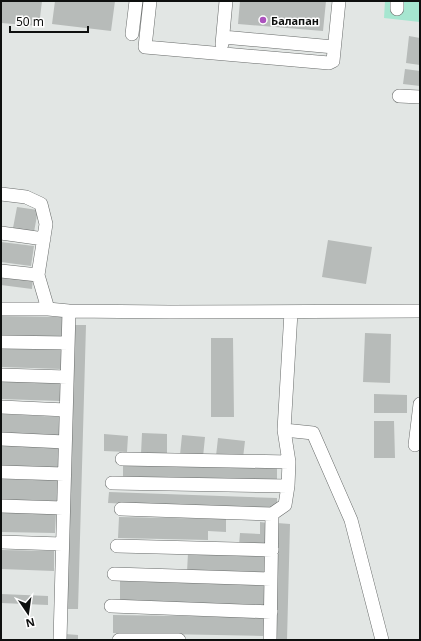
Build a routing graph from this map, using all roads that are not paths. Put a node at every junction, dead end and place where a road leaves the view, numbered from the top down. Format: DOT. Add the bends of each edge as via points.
graph roads {
  1 [pos="136,1"];
  2 [pos="150,1"];
  3 [pos="226,1"];
  4 [pos="339,1"];
  5 [pos="132,34"];
  6 [pos="223,37"];
  7 [pos="334,47"];
  8 [pos="221,54"];
  9 [pos="399,96"];
  10 [pos="420,97"];
  11 [pos="1,194"];
  12 [pos="1,233"];
  13 [pos="44,240"];
  14 [pos="1,271"];
  15 [pos="38,275"];
  16 [pos="1,309"];
  17 [pos="48,309"];
  18 [pos="69,311"];
  19 [pos="420,311"];
  20 [pos="291,312"];
  21 [pos="1,342"];
  22 [pos="68,344"];
  23 [pos="1,375"];
  24 [pos="67,377"];
  25 [pos="420,404"];
  26 [pos="1,407"];
  27 [pos="66,410"];
  28 [pos="284,430"];
  29 [pos="1,439"];
  30 [pos="65,442"];
  31 [pos="415,445"];
  32 [pos="122,459"];
  33 [pos="289,462"];
  34 [pos="1,472"];
  35 [pos="64,474"];
  36 [pos="112,483"];
  37 [pos="288,486"];
  38 [pos="1,506"];
  39 [pos="63,508"];
  40 [pos="121,509"];
  41 [pos="272,514"];
  42 [pos="1,542"];
  43 [pos="62,544"];
  44 [pos="117,546"];
  45 [pos="272,550"];
  46 [pos="114,574"];
  47 [pos="271,579"];
  48 [pos="111,606"];
  49 [pos="271,612"];
  50 [pos="60,640"];
  51 [pos="119,640"];
  52 [pos="179,640"];
  53 [pos="270,640"];
  54 [pos="382,640"];
  1 -- 5 [label="lane"];
  2 -- 8 [label="lane" via="146,47"];
  3 -- 6 [label="lane"];
  4 -- 7 [label="lane"];
  6 -- 7 [label="lane"];
  6 -- 8 [label="lane"];
  7 -- 8 [label="lane" via="333,60 329,63"];
  9 -- 10 [label="lane"];
  11 -- 13 [label="lane" via="26,197 41,204 46,224"];
  12 -- 13 [label="lane"];
  13 -- 15 [label="lane"];
  14 -- 15 [label="lane"];
  15 -- 17 [label="lane"];
  16 -- 17 [label="lane"];
  17 -- 18 [label="lane"];
  18 -- 20 [label="lane"];
  18 -- 22 [label="lane"];
  19 -- 20 [label="lane"];
  20 -- 28 [label="lane"];
  21 -- 22 [label="lane"];
  22 -- 24 [label="lane"];
  23 -- 24 [label="lane"];
  24 -- 27 [label="lane"];
  25 -- 31 [label="lane"];
  26 -- 27 [label="lane"];
  27 -- 30 [label="lane"];
  28 -- 33 [label="lane"];
  28 -- 54 [label="lane" via="313,433 351,520"];
  29 -- 30 [label="lane"];
  30 -- 35 [label="lane"];
  32 -- 33 [label="lane"];
  33 -- 37 [label="lane"];
  34 -- 35 [label="lane"];
  35 -- 39 [label="lane"];
  36 -- 37 [label="lane"];
  37 -- 41 [label="lane" via="285,505"];
  38 -- 39 [label="lane"];
  39 -- 43 [label="lane"];
  40 -- 41 [label="lane"];
  41 -- 45 [label="lane"];
  42 -- 43 [label="lane"];
  43 -- 50 [label="lane"];
  44 -- 45 [label="lane"];
  45 -- 47 [label="lane"];
  46 -- 47 [label="lane"];
  47 -- 49 [label="lane"];
  48 -- 49 [label="lane"];
  49 -- 53 [label="lane"];
  51 -- 52 [label="lane"];
}
